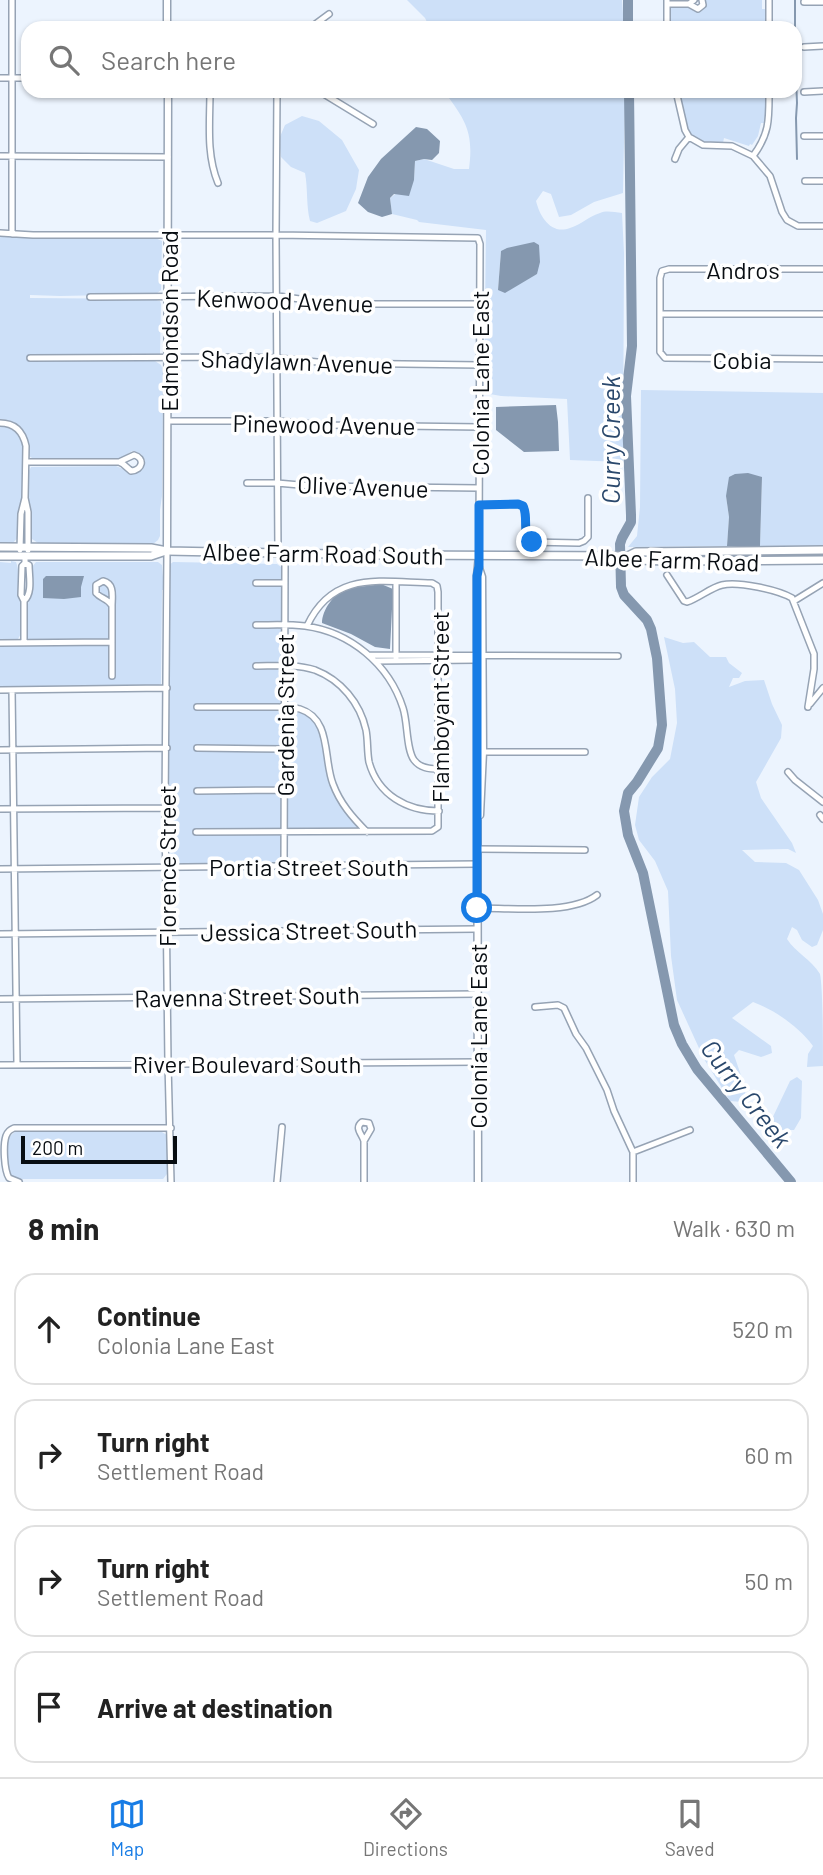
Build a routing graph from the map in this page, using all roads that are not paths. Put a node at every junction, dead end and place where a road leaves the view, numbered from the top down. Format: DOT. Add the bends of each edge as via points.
graph roads {
  1 [pos="12,0"];
  2 [pos="167,0"];
  3 [pos="702,0"];
  4 [pos="769,0"];
  5 [pos="667,2"];
  6 [pos="692,2"];
  7 [pos="804,2"];
  8 [pos="823,2"];
  9 [pos="329,14"];
  10 [pos="167,21"];
  11 [pos="320,21"];
  12 [pos="667,21"];
  13 [pos="769,21"];
  14 [pos="823,46"];
  15 [pos="804,47"];
  16 [pos="0,78"];
  17 [pos="12,78"];
  18 [pos="21,78"];
  19 [pos="804,92"];
  20 [pos="823,92"];
  21 [pos="168,98"];
  22 [pos="210,98"];
  23 [pos="277,98"];
  24 [pos="330,98"];
  25 [pos="678,98"];
  26 [pos="769,98"];
  27 [pos="373,124"];
  28 [pos="804,136"];
  29 [pos="823,136"];
  30 [pos="689,137"];
  31 [pos="0,156"];
  32 [pos="12,156"];
  33 [pos="753,156"];
  34 [pos="168,157"];
  35 [pos="675,159"];
  36 [pos="805,181"];
  37 [pos="823,181"];
  38 [pos="218,183"];
  39 [pos="823,226"];
  40 [pos="0,233"];
  41 [pos="12,233"];
  42 [pos="168,235"];
  43 [pos="276,235"];
  44 [pos="823,269"];
  45 [pos="168,296"];
  46 [pos="278,296"];
  47 [pos="90,297"];
  48 [pos="480,304"];
  49 [pos="660,314"];
  50 [pos="823,314"];
  51 [pos="30,358"];
  52 [pos="168,358"];
  53 [pos="278,358"];
  54 [pos="823,359"];
  55 [pos="480,365"];
  56 [pos="168,421"];
  57 [pos="278,421"];
  58 [pos="0,423"];
  59 [pos="480,427"];
  60 [pos="26,462"];
  61 [pos="119,463"];
  62 [pos="247,483"];
  63 [pos="278,483"];
  64 [pos="479,488"];
  65 [pos="25,498"];
  66 [pos="588,498"];
  67 [pos="479,505"];
  68 [pos="20,522"];
  69 [pos="28,522"];
  70 [pos="0,547"];
  71 [pos="24,547"];
  72 [pos="823,550"];
  73 [pos="167,551"];
  74 [pos="278,552"];
  75 [pos="479,555"];
  76 [pos="0,556"];
  77 [pos="628,556"];
  78 [pos="24,558"];
  79 [pos="823,560"];
  80 [pos="285,564"];
  81 [pos="667,575"];
  82 [pos="396,582"];
  83 [pos="256,583"];
  84 [pos="285,583"];
  85 [pos="823,583"];
  86 [pos="794,601"];
  87 [pos="112,606"];
  88 [pos="284,624"];
  89 [pos="256,625"];
  90 [pos="307,626"];
  91 [pos="112,642"];
  92 [pos="0,643"];
  93 [pos="24,643"];
  94 [pos="369,655"];
  95 [pos="618,656"];
  96 [pos="438,657"];
  97 [pos="479,657"];
  98 [pos="396,658"];
  99 [pos="375,661"];
  100 [pos="256,666"];
  101 [pos="284,666"];
  102 [pos="112,676"];
  103 [pos="167,688"];
  104 [pos="823,688"];
  105 [pos="0,690"];
  106 [pos="12,690"];
  107 [pos="197,707"];
  108 [pos="284,707"];
  109 [pos="167,748"];
  110 [pos="197,748"];
  111 [pos="13,749"];
  112 [pos="284,749"];
  113 [pos="0,750"];
  114 [pos="480,752"];
  115 [pos="586,752"];
  116 [pos="438,769"];
  117 [pos="788,772"];
  118 [pos="197,790"];
  119 [pos="284,790"];
  120 [pos="823,802"];
  121 [pos="165,808"];
  122 [pos="0,809"];
  123 [pos="14,809"];
  124 [pos="439,811"];
  125 [pos="367,831"];
  126 [pos="197,832"];
  127 [pos="284,832"];
  128 [pos="477,849"];
  129 [pos="585,850"];
  130 [pos="477,864"];
  131 [pos="284,866"];
  132 [pos="167,867"];
  133 [pos="0,869"];
  134 [pos="15,869"];
  135 [pos="597,895"];
  136 [pos="477,908"];
  137 [pos="477,929"];
  138 [pos="166,932"];
  139 [pos="15,933"];
  140 [pos="0,934"];
  141 [pos="477,994"];
  142 [pos="167,997"];
  143 [pos="16,998"];
  144 [pos="0,999"];
  145 [pos="535,1007"];
  146 [pos="478,1062"];
  147 [pos="168,1063"];
  148 [pos="17,1064"];
  149 [pos="0,1065"];
  150 [pos="282,1127"];
  151 [pos="170,1128"];
  152 [pos="690,1130"];
  153 [pos="364,1142"];
  154 [pos="633,1152"];
  155 [pos="19,1182"];
  156 [pos="171,1182"];
  157 [pos="277,1182"];
  158 [pos="364,1182"];
  159 [pos="478,1182"];
  160 [pos="633,1182"];
  1 -- 17 [label="street"];
  2 -- 10 [label="street"];
  3 -- 6 [label="street" via="700,9"];
  4 -- 13 [label="street"];
  5 -- 6 [label="street"];
  5 -- 12 [label="street"];
  7 -- 8 [label="street"];
  9 -- 11 [label="street"];
  14 -- 15 [label="street"];
  16 -- 17 [label="street"];
  17 -- 18 [label="street"];
  17 -- 32 [label="street"];
  19 -- 20 [label="street"];
  21 -- 34 [label="street, Edmondson Road"];
  22 -- 38 [label="street" via="209,151"];
  23 -- 43 [label="street"];
  24 -- 27 [label="street"];
  25 -- 30 [label="street"];
  26 -- 33 [label="street" via="767,130"];
  28 -- 29 [label="street"];
  30 -- 33 [label="street" via="703,145 732,146"];
  30 -- 35 [label="street"];
  31 -- 32 [label="street"];
  32 -- 34 [label="street"];
  32 -- 41 [label="street"];
  33 -- 39 [label="street" via="770,176 785,217 793,224"];
  34 -- 42 [label="street, Edmondson Road"];
  36 -- 37 [label="street"];
  40 -- 41 [label="street"];
  41 -- 42 [label="street"];
  42 -- 43 [label="street"];
  42 -- 45 [label="street, Edmondson Road"];
  43 -- 46 [label="street"];
  43 -- 48 [label="street, Colonia Lane East" via="476,238 480,241"];
  44 -- 49 [label="street, Andros" via="664,270"];
  45 -- 46 [label="street, Kenwood Avenue"];
  45 -- 47 [label="street, Kenwood Avenue"];
  45 -- 52 [label="street, Edmondson Road"];
  46 -- 48 [label="street, Kenwood Avenue" via="336,304"];
  46 -- 53 [label="street"];
  48 -- 55 [label="street, Colonia Lane East"];
  49 -- 50 [label="street"];
  49 -- 54 [label="street, Cobia" via="660,352 668,359"];
  51 -- 52 [label="street, Shadylawn Avenue"];
  52 -- 53 [label="street, Shadylawn Avenue"];
  52 -- 56 [label="street, Edmondson Road"];
  53 -- 55 [label="street, Shadylawn Avenue"];
  53 -- 57 [label="street"];
  55 -- 59 [label="street, Colonia Lane East"];
  56 -- 57 [label="street, Pinewood Avenue"];
  56 -- 73 [label="street, Edmondson Road"];
  57 -- 59 [label="street, Pinewood Avenue"];
  57 -- 63 [label="street"];
  58 -- 60 [label="street" via="15,426 23,435"];
  59 -- 64 [label="street, Colonia Lane East"];
  60 -- 61 [label="street"];
  60 -- 65 [label="street"];
  62 -- 63 [label="street, Olive Avenue"];
  63 -- 64 [label="street, Olive Avenue"];
  63 -- 74 [label="street"];
  64 -- 67 [label="street, Colonia Lane East"];
  65 -- 68 [label="street"];
  65 -- 69 [label="street"];
  66 -- 67 [label="street" via="588,537 579,543 530,542 523,506"];
  67 -- 75 [label="street, Colonia Lane East"];
  68 -- 69 [label="street"];
  68 -- 71 [label="street"];
  69 -- 71 [label="street"];
  70 -- 71 [label="main road, Albee Farm Road South"];
  71 -- 73 [label="main road, Albee Farm Road South"];
  71 -- 78 [label="street"];
  72 -- 77 [label="main road, Albee Farm Road" via="667,551"];
  73 -- 74 [label="main road, Albee Farm Road South"];
  73 -- 78 [label="main road, Albee Farm Road South" via="151,556"];
  73 -- 103 [label="street, Florence Street"];
  74 -- 75 [label="main road, Albee Farm Road South"];
  75 -- 77 [label="main road, Albee Farm Road"];
  75 -- 97 [label="street, Colonia Lane East"];
  76 -- 78 [label="main road, Albee Farm Road South"];
  77 -- 79 [label="main road, Albee Farm Road" via="666,561"];
  78 -- 93 [label="street"];
  80 -- 84 [label="street, Gardenia Street"];
  81 -- 86 [label="street" via="687,603 733,584 780,592"];
  82 -- 90 [label="street" via="339,589 318,606"];
  82 -- 96 [label="street, Flamboyant Street" via="437,586"];
  82 -- 98 [label="street"];
  83 -- 84 [label="street"];
  84 -- 88 [label="street, Gardenia Street"];
  85 -- 86 [label="street"];
  86 -- 104 [label="street" via="814,654 808,707"];
  87 -- 87 [label="street" via="111,587 100,582 96,593"];
  87 -- 91 [label="street"];
  88 -- 89 [label="street"];
  88 -- 90 [label="street"];
  88 -- 101 [label="street, Gardenia Street"];
  90 -- 94 [label="street" via="338,635"];
  91 -- 93 [label="street"];
  91 -- 102 [label="street"];
  92 -- 93 [label="street"];
  94 -- 98 [label="street"];
  94 -- 99 [label="street"];
  95 -- 97 [label="street"];
  96 -- 97 [label="street"];
  96 -- 98 [label="street"];
  96 -- 116 [label="street, Flamboyant Street"];
  97 -- 114 [label="street, Colonia Lane East"];
  98 -- 99 [label="street"];
  99 -- 116 [label="street" via="402,705 413,759 422,767"];
  100 -- 101 [label="street"];
  101 -- 108 [label="street, Gardenia Street"];
  101 -- 124 [label="street" via="317,671 347,692 360,712 370,765 384,789 406,806"];
  103 -- 106 [label="street"];
  103 -- 109 [label="street, Florence Street"];
  105 -- 106 [label="street"];
  106 -- 111 [label="street"];
  107 -- 108 [label="street"];
  108 -- 112 [label="street, Gardenia Street"];
  108 -- 125 [label="street" via="306,711 320,726 334,789"];
  109 -- 111 [label="street"];
  109 -- 121 [label="street, Florence Street"];
  110 -- 112 [label="street"];
  111 -- 113 [label="street"];
  111 -- 123 [label="street"];
  112 -- 119 [label="street, Gardenia Street"];
  114 -- 115 [label="street"];
  114 -- 128 [label="street, Colonia Lane East"];
  116 -- 124 [label="street, Flamboyant Street"];
  117 -- 120 [label="street"];
  118 -- 119 [label="street"];
  119 -- 127 [label="street, Gardenia Street"];
  121 -- 123 [label="street"];
  121 -- 132 [label="street, Florence Street"];
  122 -- 123 [label="street"];
  123 -- 134 [label="street"];
  124 -- 125 [label="street, Flamboyant Street" via="439,824 432,831"];
  125 -- 127 [label="street"];
  126 -- 127 [label="street"];
  127 -- 131 [label="street, Gardenia Street"];
  128 -- 129 [label="street"];
  128 -- 130 [label="street, Colonia Lane East"];
  130 -- 131 [label="street, Portia Street South"];
  130 -- 136 [label="street, Colonia Lane East"];
  131 -- 132 [label="street, Portia Street South"];
  132 -- 134 [label="street, Portia Street South"];
  132 -- 138 [label="street, Florence Street"];
  133 -- 134 [label="street, Portia Street South"];
  134 -- 139 [label="street"];
  135 -- 136 [label="street" via="564,907"];
  136 -- 137 [label="street, Colonia Lane East"];
  137 -- 138 [label="street, Jessica Street South"];
  137 -- 141 [label="street, Colonia Lane East"];
  138 -- 139 [label="street, Jessica Street South"];
  138 -- 142 [label="street, Florence Street"];
  139 -- 140 [label="street, Jessica Street South"];
  139 -- 143 [label="street"];
  141 -- 142 [label="street, Ravenna Street South"];
  141 -- 146 [label="street, Colonia Lane East"];
  142 -- 143 [label="street, Ravenna Street South"];
  142 -- 147 [label="street, Florence Street"];
  143 -- 144 [label="street, Ravenna Street South"];
  143 -- 148 [label="street"];
  145 -- 154 [label="street" via="558,1004 564,1008"];
  146 -- 147 [label="street, River Boulevard South"];
  146 -- 159 [label="street, Colonia Lane East"];
  147 -- 148 [label="street, River Boulevard South"];
  147 -- 151 [label="street, Florence Street"];
  148 -- 149 [label="street, River Boulevard South"];
  150 -- 157 [label="street"];
  151 -- 155 [label="street" via="14,1128 6,1136 5,1171"];
  151 -- 156 [label="street, Florence Street"];
  152 -- 154 [label="street"];
  153 -- 158 [label="street"];
  154 -- 160 [label="street"];
}
